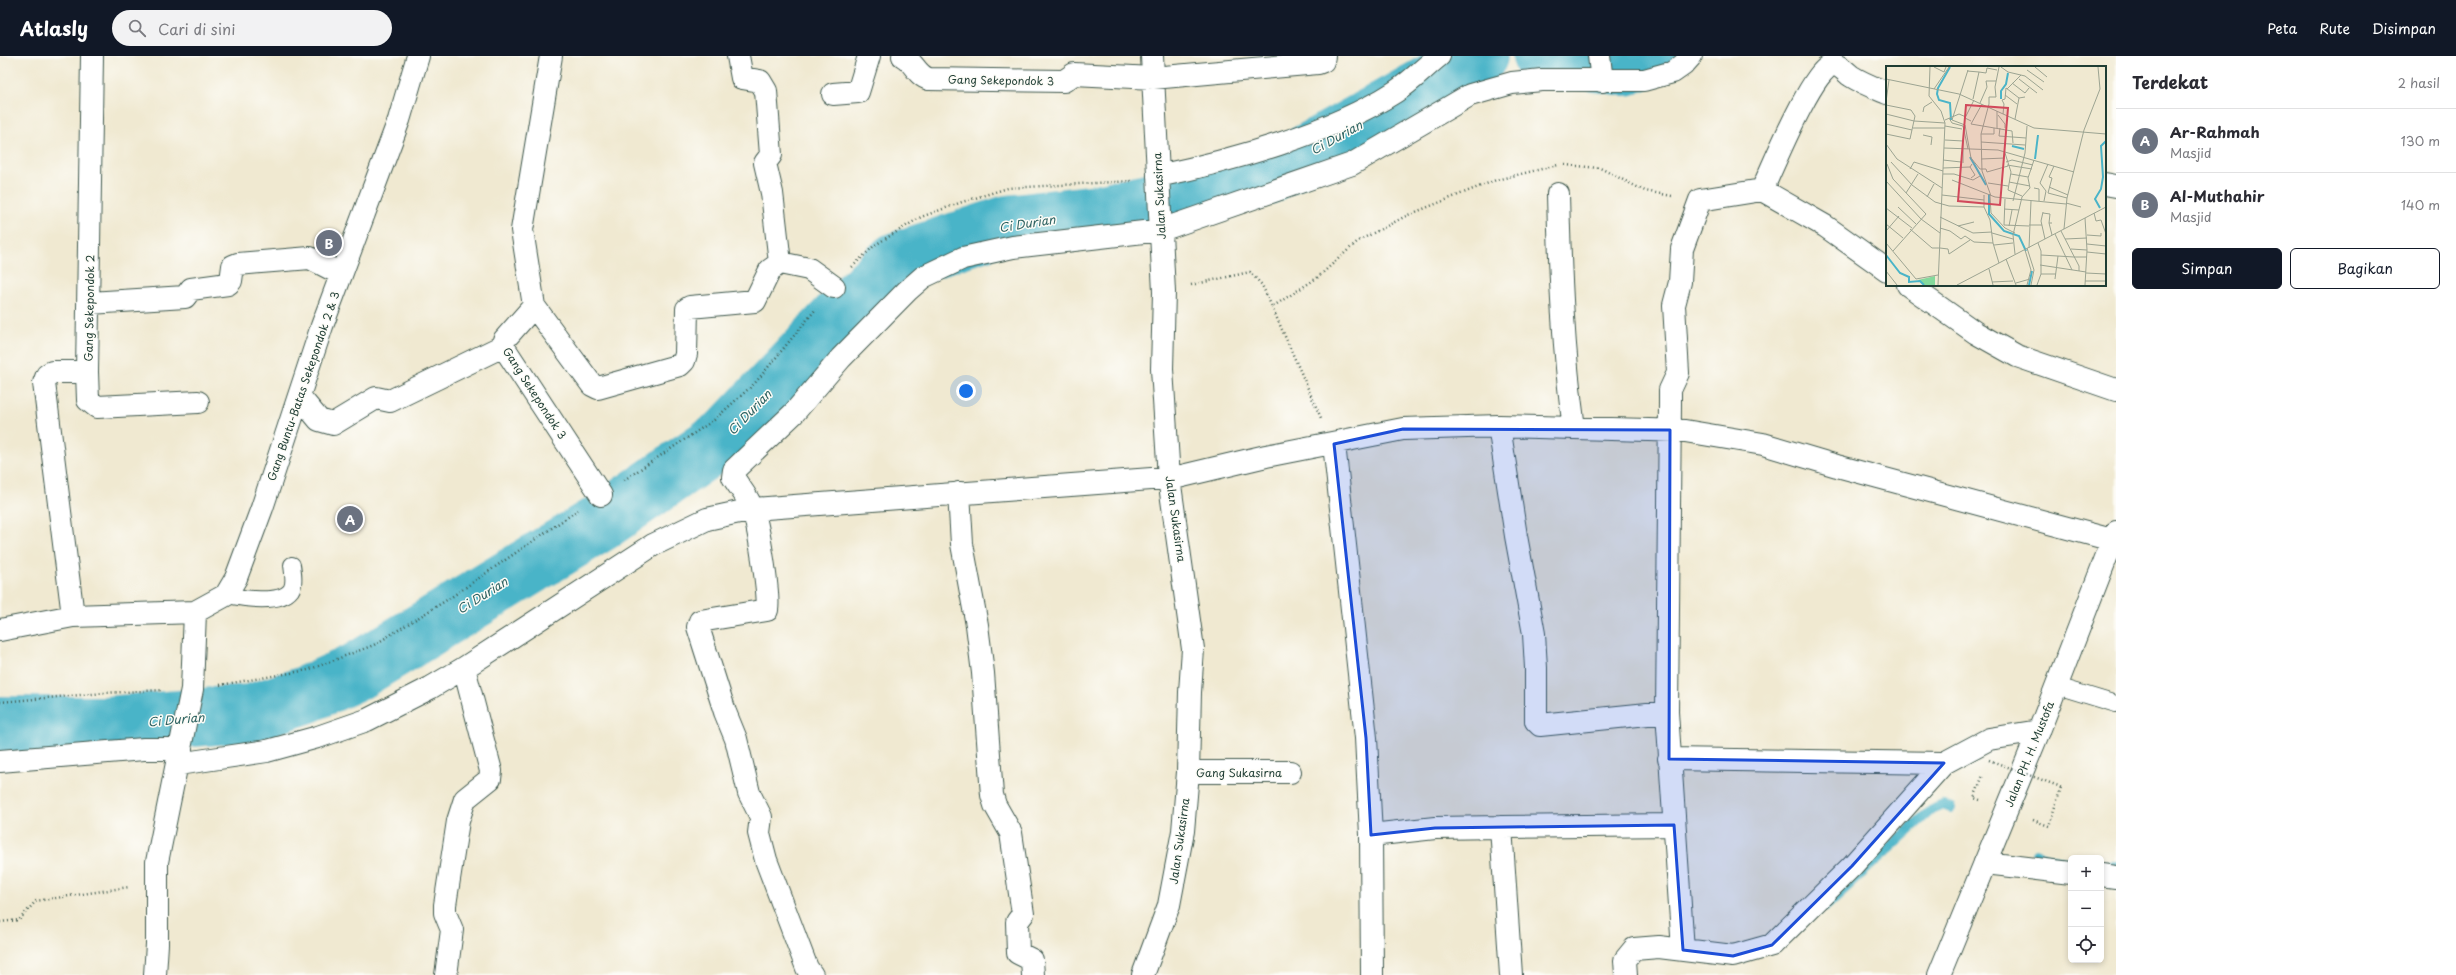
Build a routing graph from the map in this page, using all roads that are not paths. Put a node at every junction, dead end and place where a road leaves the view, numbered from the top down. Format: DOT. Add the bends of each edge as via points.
graph roads {
  1 [pos="92,56"];
  2 [pos="418,56"];
  3 [pos="551,56"];
  4 [pos="738,56"];
  5 [pos="869,56"];
  6 [pos="903,56"];
  7 [pos="1152,56"];
  8 [pos="1324,56"];
  9 [pos="1439,56"];
  10 [pos="1691,56"];
  11 [pos="1854,66"];
  12 [pos="1600,70"];
  13 [pos="1153,78"];
  14 [pos="1886,92"];
  15 [pos="833,94"];
  16 [pos="1158,182"];
  17 [pos="2106,184"];
  18 [pos="2116,186"];
  19 [pos="1762,190"];
  20 [pos="1558,194"];
  21 [pos="1160,225"];
  22 [pos="780,263"];
  23 [pos="1886,269"];
  24 [pos="341,274"];
  25 [pos="1909,286"];
  26 [pos="834,287"];
  27 [pos="90,303"];
  28 [pos="534,306"];
  29 [pos="503,346"];
  30 [pos="88,372"];
  31 [pos="2116,390"];
  32 [pos="299,396"];
  33 [pos="198,402"];
  34 [pos="1499,426"];
  35 [pos="1574,428"];
  36 [pos="1670,430"];
  37 [pos="1334,444"];
  38 [pos="1169,478"];
  39 [pos="959,493"];
  40 [pos="601,495"];
  41 [pos="753,509"];
  42 [pos="2115,537"];
  43 [pos="292,565"];
  44 [pos="226,595"];
  45 [pos="195,612"];
  46 [pos="73,616"];
  47 [pos="0,630"];
  48 [pos="464,668"];
  49 [pos="2057,686"];
  50 [pos="2116,704"];
  51 [pos="1667,712"];
  52 [pos="2039,731"];
  53 [pos="180,753"];
  54 [pos="1669,759"];
  55 [pos="0,761"];
  56 [pos="1944,763"];
  57 [pos="1188,772"];
  58 [pos="1290,772"];
  59 [pos="1674,826"];
  60 [pos="1501,827"];
  61 [pos="1371,835"];
  62 [pos="1985,863"];
  63 [pos="2068,873"];
  64 [pos="2104,875"];
  65 [pos="2116,876"];
  66 [pos="1683,950"];
  67 [pos="155,975"];
  68 [pos="446,975"];
  69 [pos="812,975"];
  70 [pos="1033,975"];
  71 [pos="1143,975"];
  72 [pos="1372,975"];
  73 [pos="1511,975"];
  74 [pos="1626,975"];
  75 [pos="1939,975"];
  1 -- 27 [label="main road, Gang Sekepondok 2"];
  2 -- 24 [label="main road, Gang Buntu-Batas Sekepondok 2 & 3" via="399,120"];
  3 -- 28 [label="main road" via="522,230"];
  4 -- 22 [label="main road" via="742,78 758,79 765,87 771,155 764,163 772,193"];
  5 -- 15 [label="main road" via="858,92"];
  6 -- 13 [label="main road, Gang Sekepondok 3" via="920,75 929,79 1064,81 1074,74"];
  7 -- 13 [label="main road, Jalan Sukasirna"];
  8 -- 13 [label="main road, Gang Sekepondok 3" via="1323,61 1318,63"];
  9 -- 16 [label="main road" via="1393,94 1340,122"];
  10 -- 12 [label="main road" via="1679,69 1644,80"];
  11 -- 14 [label="main road"];
  11 -- 19 [label="main road" via="1832,65 1824,68 1801,106"];
  12 -- 21 [label="main road" via="1512,83 1470,95 1352,164"];
  13 -- 16 [label="main road, Jalan Sukasirna"];
  16 -- 21 [label="main road, Jalan Sukasirna"];
  17 -- 18 [label="main road"];
  19 -- 23 [label="main road" via="1826,226"];
  19 -- 36 [label="main road" via="1700,200 1682,249 1680,282 1674,305 1678,373 1670,390"];
  20 -- 35 [label="main road" via="1559,256"];
  21 -- 38 [label="main road, Jalan Sukasirna" via="1164,292 1162,369"];
  21 -- 41 [label="main road" via="1013,247 963,258 923,277 841,358 793,414 734,470 733,477"];
  22 -- 26 [label="main road" via="809,269"];
  22 -- 28 [label="main road" via="770,270 755,301 687,309 686,354 680,365 598,388 592,385"];
  24 -- 27 [label="main road" via="310,258 238,264 233,266 231,281 228,284 191,288 185,297"];
  24 -- 32 [label="main road, Gang Buntu-Batas Sekepondok 2 & 3"];
  25 -- 31 [label="main road" via="1976,333 2017,356"];
  27 -- 30 [label="main road, Gang Sekepondok 2"];
  28 -- 29 [label="main road, Gang Sekepondok 3" via="504,340"];
  29 -- 32 [label="main road" via="390,401 376,398 332,424 319,420"];
  29 -- 40 [label="main road, Gang Sekepondok 3"];
  30 -- 33 [label="main road" via="88,400 97,407"];
  30 -- 46 [label="main road, Gang Sekepondok 2" via="52,372 47,375 44,383"];
  32 -- 44 [label="main road, Gang Buntu-Batas Sekepondok 2 & 3" via="262,508 236,578"];
  34 -- 35 [label="main road"];
  34 -- 37 [label="main road" via="1403,429"];
  34 -- 51 [label="main road" via="1534,634 1536,721 1540,726"];
  35 -- 36 [label="main road"];
  36 -- 42 [label="main road" via="1763,444 1852,470"];
  36 -- 51 [label="main road"];
  37 -- 38 [label="main road"];
  37 -- 61 [label="main road" via="1366,738"];
  38 -- 39 [label="main road"];
  38 -- 57 [label="main road, Jalan Sukasirna" via="1193,643"];
  39 -- 41 [label="main road"];
  39 -- 70 [label="main road" via="962,544 983,673 992,795 1011,833 1014,867 1023,914 1017,922 1018,953 1032,960"];
  41 -- 48 [label="main road" via="707,519 653,545"];
  41 -- 69 [label="main road" via="769,602 767,610 700,621 698,627 725,712 732,724 749,793 761,817 759,833 766,860 807,968"];
  42 -- 49 [label="main road, Jalan PH. H. Mustofa"];
  43 -- 44 [label="lane" via="292,589 286,594 257,600"];
  44 -- 45 [label="main road"];
  45 -- 46 [label="main road"];
  45 -- 53 [label="main road" via="191,696"];
  46 -- 47 [label="main road"];
  48 -- 53 [label="main road" via="367,720 318,737 267,751"];
  48 -- 68 [label="main road" via="491,771 490,779 465,799 458,821 445,905 445,913 452,930"];
  49 -- 50 [label="lane"];
  49 -- 52 [label="main road, Jalan PH. H. Mustofa"];
  51 -- 54 [label="main road"];
  52 -- 56 [label="main road" via="1989,739"];
  52 -- 62 [label="main road, Jalan PH. H. Mustofa"];
  53 -- 55 [label="main road" via="144,749"];
  53 -- 67 [label="main road" via="173,775 157,862"];
  54 -- 56 [label="main road"];
  54 -- 59 [label="main road"];
  56 -- 66 [label="main road" via="1852,866 1772,946 1733,956"];
  57 -- 58 [label="main road, Gang Sukasirna"];
  57 -- 71 [label="main road, Jalan Sukasirna" via="1183,831 1169,905"];
  59 -- 60 [label="main road"];
  59 -- 66 [label="main road"];
  60 -- 61 [label="main road" via="1435,828"];
  60 -- 73 [label="main road"];
  61 -- 72 [label="main road"];
  62 -- 63 [label="main road"];
  62 -- 75 [label="main road, Jalan PH. H. Mustofa"];
  64 -- 65 [label="main road"];
  66 -- 74 [label="main road" via="1659,947 1634,949 1625,960"];
}
